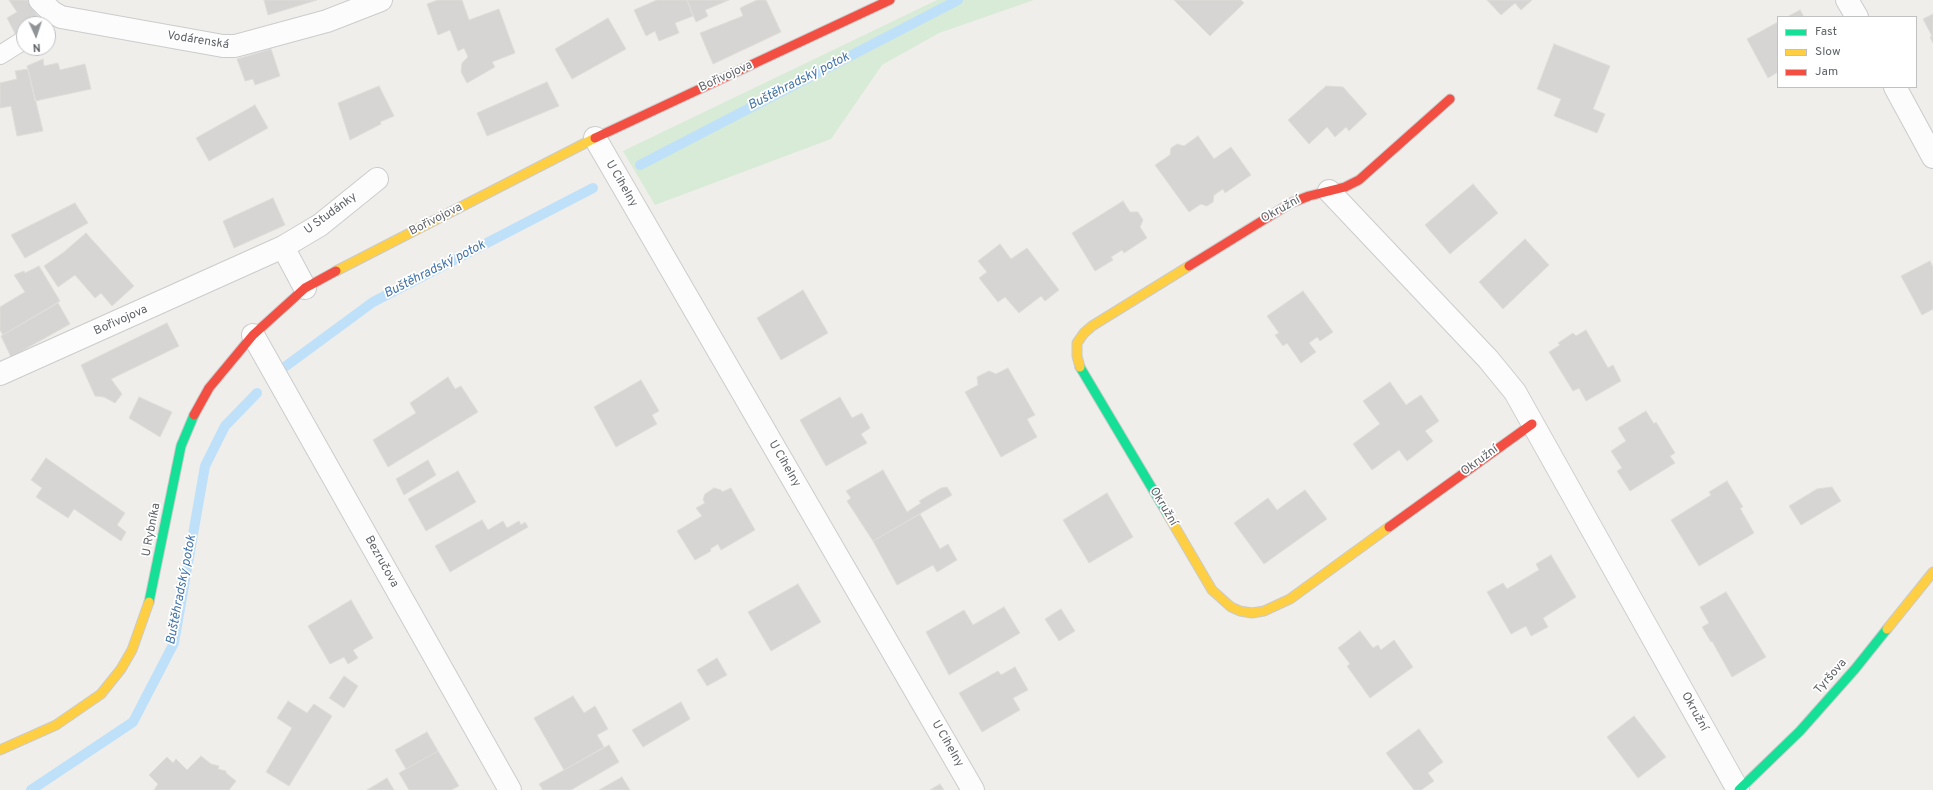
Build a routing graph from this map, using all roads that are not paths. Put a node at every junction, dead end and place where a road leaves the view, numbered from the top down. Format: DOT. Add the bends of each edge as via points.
graph roads {
  1 [pos="40,0"];
  2 [pos="380,0"];
  3 [pos="890,0"];
  4 [pos="1847,0"];
  5 [pos="53,16"];
  6 [pos="1856,16"];
  7 [pos="56,21"];
  8 [pos="16,45"];
  9 [pos="0,55"];
  10 [pos="1896,88"];
  11 [pos="1450,99"];
  12 [pos="594,138"];
  13 [pos="1933,157"];
  14 [pos="377,179"];
  15 [pos="1329,191"];
  16 [pos="283,247"];
  17 [pos="304,288"];
  18 [pos="253,335"];
  19 [pos="0,374"];
  20 [pos="1532,424"];
  21 [pos="1933,572"];
  22 [pos="0,750"];
  23 [pos="510,790"];
  24 [pos="974,790"];
  25 [pos="1738,790"];
  1 -- 5 [label="street, Vodárenská"];
  2 -- 7 [label="street, Vodárenská" via="327,21 235,46"];
  3 -- 12 [label="street, Bořivojova"];
  4 -- 6 [label="street"];
  8 -- 9 [label="lane"];
  10 -- 13 [label="street"];
  11 -- 15 [label="street, Okružní" via="1359,180"];
  12 -- 17 [label="street, Bořivojova"];
  12 -- 24 [label="street, U Cihelny"];
  14 -- 16 [label="street, U Studánky" via="320,225"];
  15 -- 20 [label="street, Okružní" via="1504,377"];
  15 -- 20 [label="street, Okružní" via="1291,203 1104,318 1084,333 1077,343 1081,369 1212,590 1231,607 1252,613 1264,611 1290,599"];
  16 -- 17 [label="street"];
  16 -- 19 [label="street, Bořivojova"];
  17 -- 18 [label="street, U Rybníka"];
  18 -- 22 [label="street, U Rybníka" via="209,388 188,426 181,446 148,608 132,650 121,669 101,694 78,711 43,731"];
  18 -- 23 [label="street, Bezručova"];
  20 -- 25 [label="street, Okružní"];
  21 -- 25 [label="street, Tyršova" via="1855,669 1805,725"];
}
